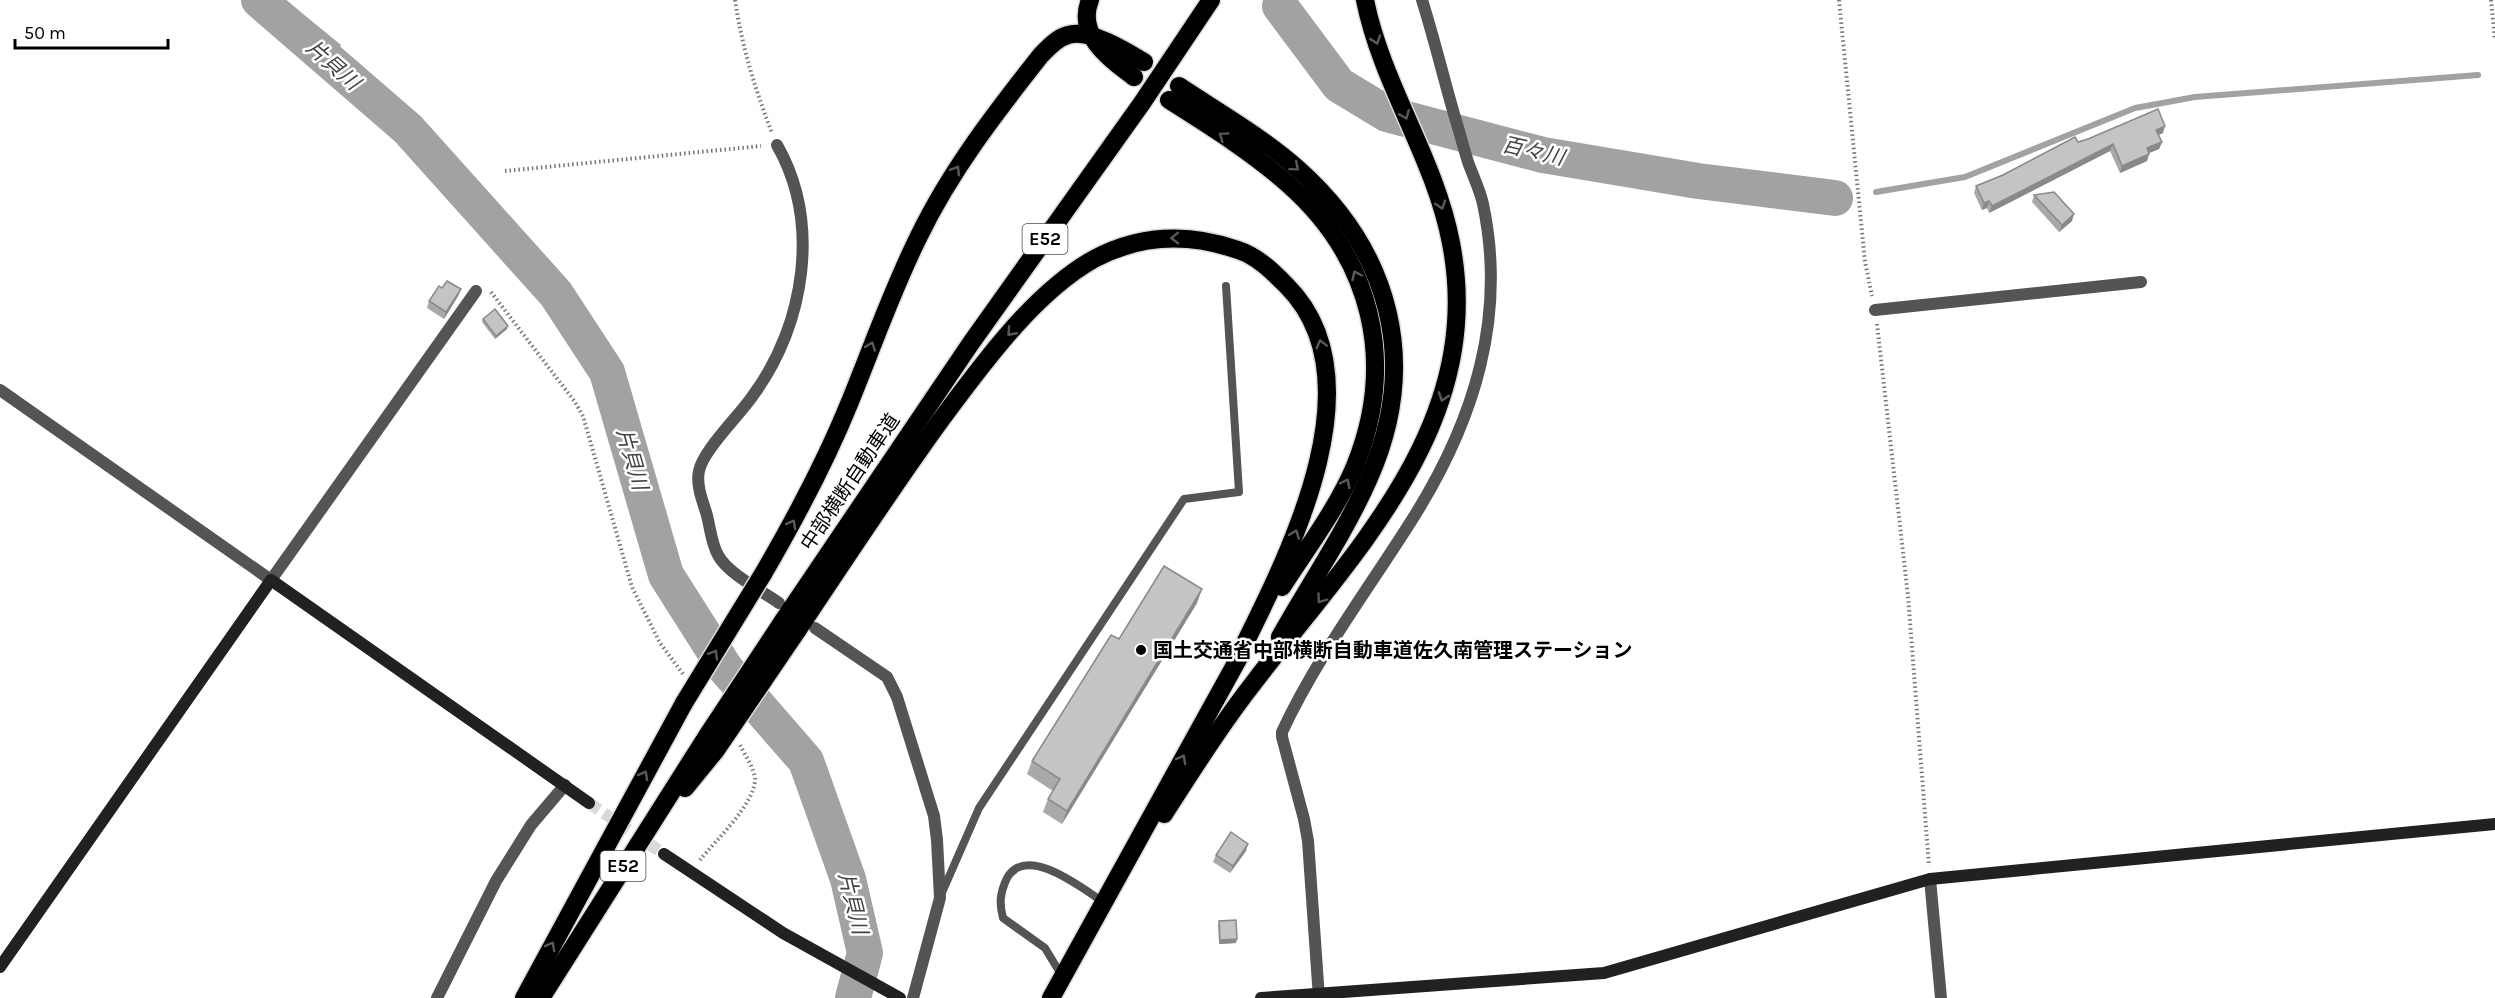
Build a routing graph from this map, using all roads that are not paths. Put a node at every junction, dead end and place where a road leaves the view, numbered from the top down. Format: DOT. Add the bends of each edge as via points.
graph roads {
  1 [pos="1090,0"];
  2 [pos="1211,0"];
  3 [pos="1365,0"];
  4 [pos="1422,0"];
  5 [pos="1092,38"];
  6 [pos="1139,69"];
  7 [pos="777,145"];
  8 [pos="2141,282"];
  9 [pos="1226,286"];
  10 [pos="476,291"];
  11 [pos="1875,310"];
  12 [pos="0,390"];
  13 [pos="271,580"];
  14 [pos="786,618"];
  15 [pos="815,628"];
  16 [pos="1235,663"];
  17 [pos="1254,682"];
  18 [pos="565,785"];
  19 [pos="589,802"];
  20 [pos="2495,824"];
  21 [pos="664,854"];
  22 [pos="1930,879"];
  23 [pos="940,898"];
  24 [pos="1105,903"];
  25 [pos="0,967"];
  26 [pos="1062,977"];
  27 [pos="1320,996"];
  28 [pos="1052,997"];
  29 [pos="437,998"];
  30 [pos="524,998"];
  31 [pos="541,998"];
  32 [pos="900,998"];
  33 [pos="913,998"];
  34 [pos="1261,998"];
  35 [pos="1941,998"];
  1 -- 5 [label="highway" via="1086,17"];
  2 -- 14 [label="highway, 中部横断自動車道 / E52" via="971,343"];
  3 -- 17 [label="highway, one-way" via="1390,80 1442,207 1456,274 1456,328 1446,388 1433,425 1396,493 1313,609"];
  4 -- 27 [label="street" via="1482,202 1488,229 1492,293 1483,359 1467,414 1437,478 1368,584 1282,732 1308,841"];
  5 -- 6 [label="highway" via="1116,45"];
  30 -- 5 [label="highway, one-way, bridge" via="684,703 794,522 849,404 902,271 938,199 986,126 1046,50 1068,35"];
  7 -- 14 [label="street" via="794,187 802,231 803,265 798,293 781,350 754,395 706,455 699,472 700,490 718,555"];
  8 -- 11 [label="street"];
  9 -- 23 [label="lane" via="1239,492 1184,499 979,808"];
  10 -- 13 [label="street"];
  12 -- 13 [label="street"];
  13 -- 18 [label="street"];
  13 -- 25 [label="street"];
  16 -- 14 [label="highway, one-way" via="1272,589 1309,492 1325,428 1326,365 1311,316 1270,270 1247,253 1216,242 1181,237 1125,246 1094,260 1067,278 1012,330"];
  14 -- 31 [label="highway, 中部横断自動車道 / E52, bridge" via="711,743 631,853"];
  15 -- 23 [label="street" via="887,677 897,697 933,816"];
  16 -- 17 [label="highway, one-way" via="1354,467 1373,399 1373,328 1363,290 1344,249 1318,216 1289,185 1174,93 1297,168 1325,195 1350,225 1369,257 1384,294 1395,356 1392,404 1369,478"];
  24 -- 16 [label="highway, one-way"];
  17 -- 24 [label="highway"];
  18 -- 19 [label="street"];
  18 -- 29 [label="street" via="531,825 496,881"];
  20 -- 22 [label="street"];
  21 -- 32 [label="street" via="815,952"];
  22 -- 27 [label="street" via="1604,973"];
  22 -- 35 [label="street"];
  23 -- 33 [label="street"];
  24 -- 26 [label="highway"];
  24 -- 26 [label="lane" via="1046,867 1033,864 1010,874 999,904 1003,918 1046,948"];
  26 -- 28 [label="highway"];
  27 -- 34 [label="street"];
}
